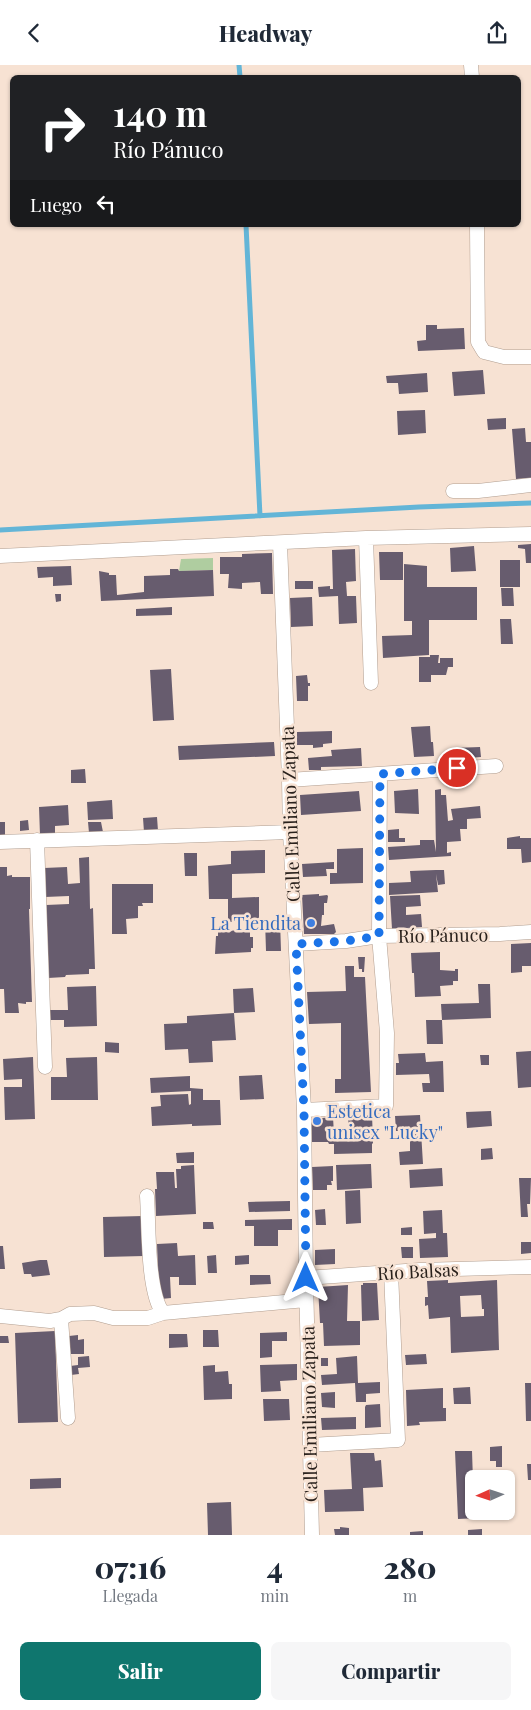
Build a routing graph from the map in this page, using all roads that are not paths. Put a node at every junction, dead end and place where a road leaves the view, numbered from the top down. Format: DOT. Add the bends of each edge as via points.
graph roads {
  1 [pos="477,227"];
  2 [pos="531,357"];
  3 [pos="531,485"];
  4 [pos="453,491"];
  5 [pos="531,534"];
  6 [pos="366,538"];
  7 [pos="280,543"];
  8 [pos="0,555"];
  9 [pos="371,683"];
  10 [pos="496,766"];
  11 [pos="380,774"];
  12 [pos="290,780"];
  13 [pos="290,832"];
  14 [pos="37,841"];
  15 [pos="0,842"];
  16 [pos="531,931"];
  17 [pos="379,936"];
  18 [pos="296,944"];
  19 [pos="45,1067"];
  20 [pos="304,1111"];
  21 [pos="147,1196"];
  22 [pos="531,1267"];
  23 [pos="392,1272"];
  24 [pos="306,1278"];
  25 [pos="306,1300"];
  26 [pos="163,1313"];
  27 [pos="0,1316"];
  28 [pos="61,1319"];
  29 [pos="68,1418"];
  30 [pos="310,1445"];
  31 [pos="312,1535"];
  1 -- 2 [label="street" via="478,343 484,352 504,357"];
  3 -- 4 [label="street"];
  5 -- 6 [label="street"];
  6 -- 7 [label="street"];
  6 -- 9 [label="street"];
  7 -- 8 [label="street"];
  7 -- 12 [label="street, Calle Emiliano Zapata"];
  10 -- 11 [label="street"];
  11 -- 12 [label="street"];
  11 -- 17 [label="street"];
  12 -- 13 [label="street, Calle Emiliano Zapata"];
  13 -- 14 [label="street"];
  13 -- 18 [label="street, Calle Emiliano Zapata"];
  14 -- 15 [label="street"];
  14 -- 19 [label="street"];
  16 -- 17 [label="street, Río Pánuco"];
  17 -- 18 [label="street, Río Pánuco"];
  17 -- 20 [label="street" via="387,1033 386,1106"];
  18 -- 20 [label="street, Calle Emiliano Zapata"];
  20 -- 24 [label="street, Calle Emiliano Zapata"];
  21 -- 26 [label="street" via="152,1282 158,1307"];
  22 -- 23 [label="street, Río Balsas"];
  23 -- 24 [label="street, Río Balsas"];
  23 -- 30 [label="street" via="398,1440"];
  24 -- 25 [label="street, Calle Emiliano Zapata"];
  25 -- 26 [label="street"];
  25 -- 30 [label="street, Calle Emiliano Zapata"];
  26 -- 28 [label="street" via="148,1318 70,1314"];
  27 -- 28 [label="street" via="50,1321"];
  28 -- 29 [label="street"];
  30 -- 31 [label="street, Calle Emiliano Zapata"];
}
